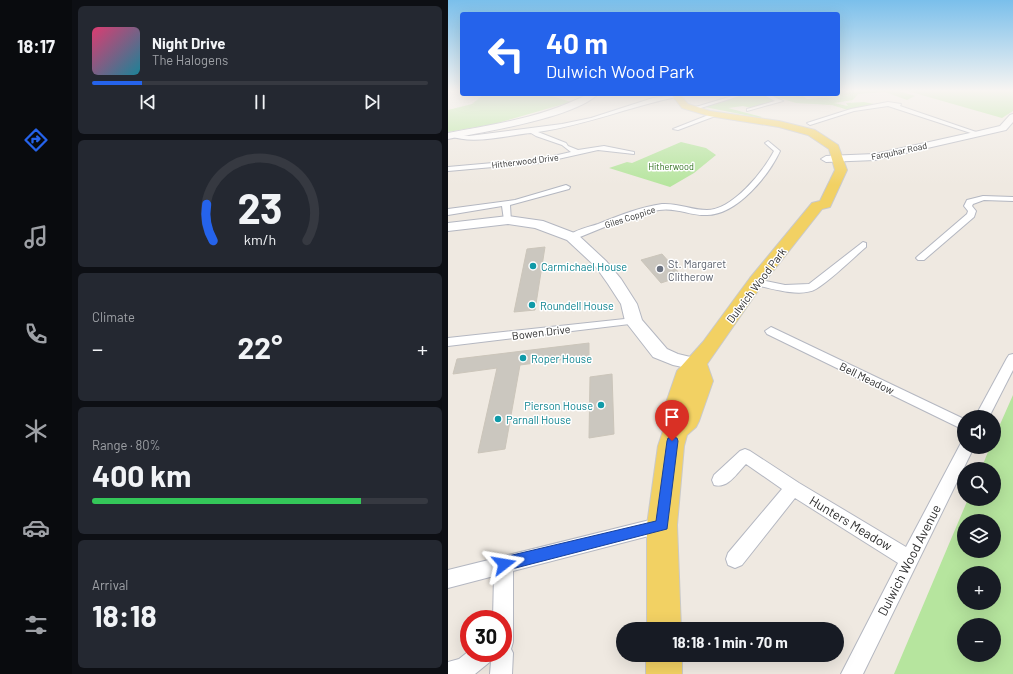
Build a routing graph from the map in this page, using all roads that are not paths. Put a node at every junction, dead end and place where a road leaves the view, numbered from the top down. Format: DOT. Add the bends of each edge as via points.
graph roads {
  1 [pos="510,121"];
  2 [pos="582,121"];
  3 [pos="698,121"];
  4 [pos="760,121"];
  5 [pos="815,121"];
  6 [pos="942,121"];
  7 [pos="1008,121"];
  8 [pos="810,123"];
  9 [pos="781,125"];
  10 [pos="677,127"];
  11 [pos="533,131"];
  12 [pos="978,134"];
  13 [pos="451,135"];
  14 [pos="768,143"];
  15 [pos="564,144"];
  16 [pos="594,146"];
  17 [pos="577,152"];
  18 [pos="632,153"];
  19 [pos="826,159"];
  20 [pos="841,159"];
  21 [pos="473,168"];
  22 [pos="448,169"];
  23 [pos="448,173"];
  24 [pos="566,186"];
  25 [pos="1013,198"];
  26 [pos="506,204"];
  27 [pos="816,206"];
  28 [pos="448,212"];
  29 [pos="508,220"];
  30 [pos="448,227"];
  31 [pos="572,237"];
  32 [pos="863,245"];
  33 [pos="921,258"];
  34 [pos="756,282"];
  35 [pos="634,321"];
  36 [pos="771,331"];
  37 [pos="448,342"];
  38 [pos="1013,358"];
  39 [pos="696,364"];
  40 [pos="986,410"];
  41 [pos="957,422"];
  42 [pos="962,454"];
  43 [pos="720,480"];
  44 [pos="793,488"];
  45 [pos="662,525"];
  46 [pos="910,558"];
  47 [pos="735,559"];
  48 [pos="504,564"];
  49 [pos="448,579"];
  50 [pos="503,610"];
  51 [pos="664,622"];
  52 [pos="473,662"];
  53 [pos="502,662"];
  54 [pos="664,662"];
  55 [pos="448,673"];
  56 [pos="501,674"];
  57 [pos="664,674"];
  58 [pos="852,674"];
  1 -- 13 [label="street"];
  2 -- 11 [label="street"];
  3 -- 10 [label="street"];
  4 -- 9 [label="main road"];
  5 -- 8 [label="street"];
  6 -- 12 [label="street"];
  7 -- 12 [label="street, Farquhar Road" via="1003,128"];
  9 -- 19 [label="main road" via="814,143"];
  9 -- 20 [label="main road" via="791,125 819,136 834,148"];
  11 -- 13 [label="street" via="469,138"];
  11 -- 15 [label="street, Hitherwood Drive"];
  12 -- 20 [label="street, Farquhar Road" via="880,156"];
  14 -- 31 [label="street, Giles Coppice" via="777,151 775,158 758,180 727,208 710,213 679,207 661,207"];
  15 -- 16 [label="street, Hitherwood Drive"];
  15 -- 17 [label="street, Hitherwood Drive" via="566,148"];
  16 -- 17 [label="street, Hitherwood Drive"];
  16 -- 18 [label="street, Hitherwood Drive"];
  17 -- 21 [label="street, Hitherwood Drive" via="540,161"];
  19 -- 20 [label="street, Farquhar Road"];
  19 -- 27 [label="main road, Dulwich Wood Park" via="825,182 814,202"];
  20 -- 27 [label="main road, Dulwich Wood Park" via="840,175 834,189 825,204"];
  21 -- 22 [label="street, Hitherwood Drive"];
  21 -- 23 [label="street, Hitherwood Drive"];
  24 -- 26 [label="street"];
  25 -- 33 [label="street" via="983,198 970,202 968,206 972,211 971,216"];
  26 -- 28 [label="street"];
  26 -- 29 [label="street"];
  27 -- 34 [label="main road, Dulwich Wood Park"];
  29 -- 30 [label="street"];
  29 -- 31 [label="street" via="538,224"];
  31 -- 35 [label="street" via="601,264 615,282 629,304"];
  32 -- 34 [label="street" via="812,287 796,289"];
  34 -- 39 [label="main road, Dulwich Wood Park"];
  35 -- 37 [label="street, Bowen Drive"];
  35 -- 39 [label="street" via="660,353"];
  36 -- 41 [label="street, Bell Meadow"];
  38 -- 40 [label="street"];
  39 -- 45 [label="main road" via="702,381 686,423 676,430 671,446"];
  42 -- 46 [label="street, Dulwich Wood Avenue"];
  43 -- 44 [label="street, Hunters Meadow" via="745,455"];
  44 -- 46 [label="street, Hunters Meadow"];
  44 -- 47 [label="street"];
  45 -- 48 [label="street"];
  45 -- 51 [label="main road"];
  46 -- 58 [label="street, Dulwich Wood Avenue"];
  48 -- 49 [label="street"];
  48 -- 50 [label="street"];
  52 -- 55 [label="street" via="465,668"];
  53 -- 56 [label="street"];
  54 -- 57 [label="main road"];
}
